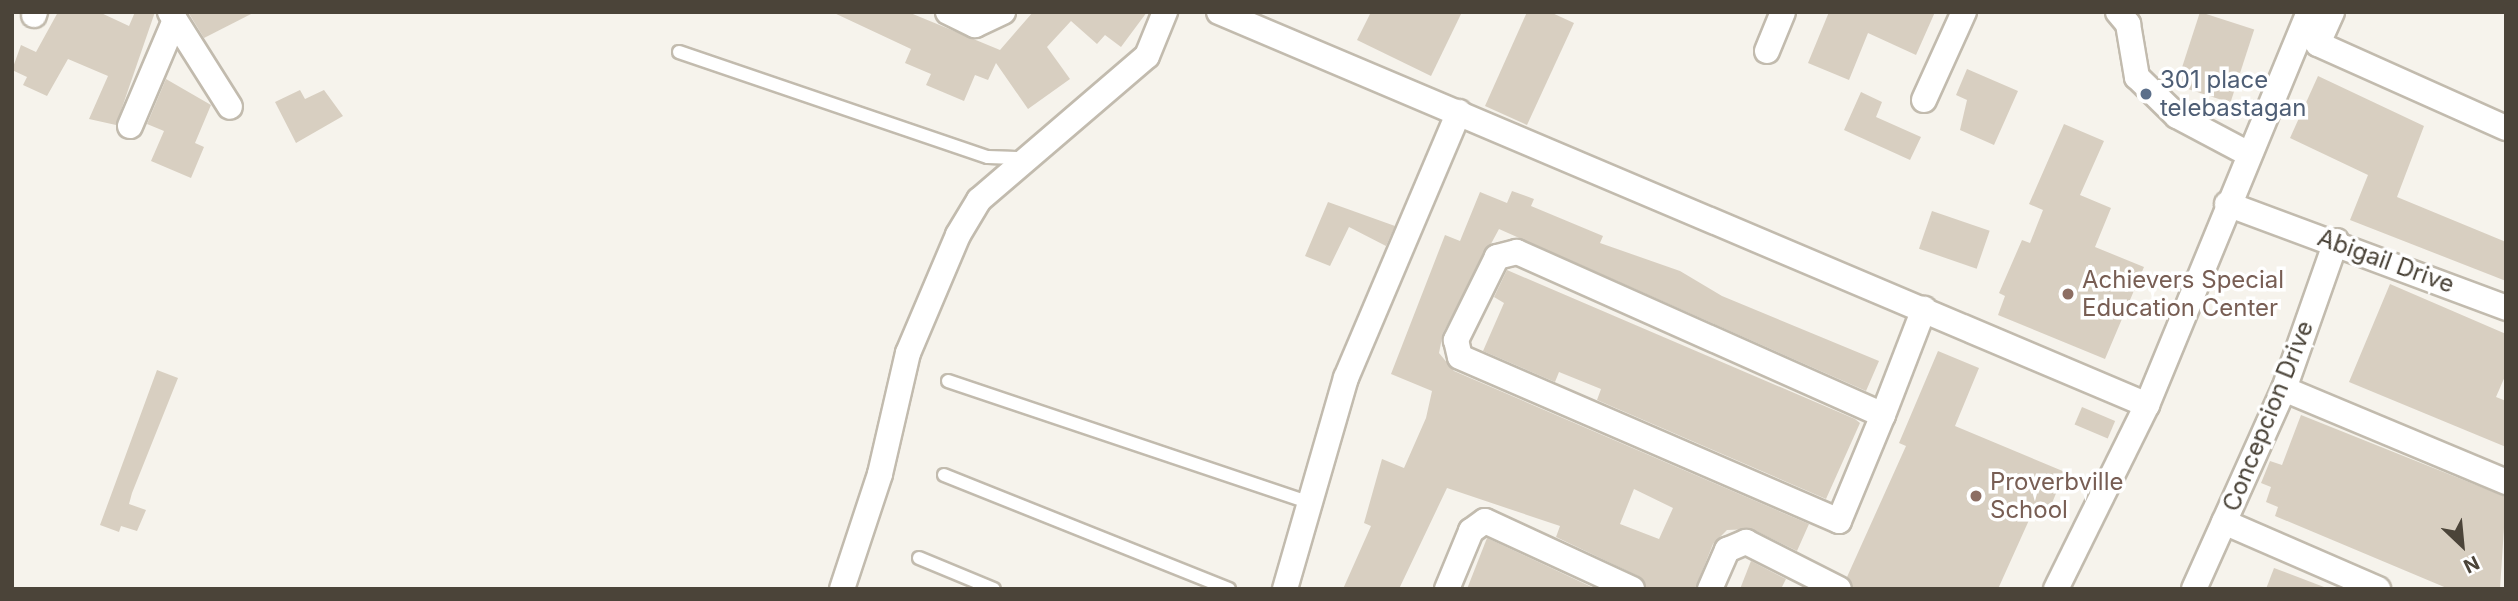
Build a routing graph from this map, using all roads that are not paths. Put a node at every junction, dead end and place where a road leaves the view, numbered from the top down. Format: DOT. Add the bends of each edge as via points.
graph roads {
  1 [pos="948,12"];
  2 [pos="1003,12"];
  3 [pos="1165,12"];
  4 [pos="1219,12"];
  5 [pos="1783,12"];
  6 [pos="1964,12"];
  7 [pos="2118,12"];
  8 [pos="2309,12"];
  9 [pos="2332,12"];
  10 [pos="173,16"];
  11 [pos="1767,51"];
  12 [pos="679,52"];
  13 [pos="1924,100"];
  14 [pos="230,107"];
  15 [pos="1459,112"];
  16 [pos="130,126"];
  17 [pos="2506,128"];
  18 [pos="2247,153"];
  19 [pos="1031,159"];
  20 [pos="2227,204"];
  21 [pos="2336,241"];
  22 [pos="2506,308"];
  23 [pos="1924,309"];
  24 [pos="948,381"];
  25 [pos="2284,389"];
  26 [pos="2147,405"];
  27 [pos="1883,415"];
  28 [pos="944,475"];
  29 [pos="2506,482"];
  30 [pos="1311,503"];
  31 [pos="2224,522"];
  32 [pos="919,558"];
  33 [pos="842,589"];
  34 [pos="994,589"];
  35 [pos="1228,589"];
  36 [pos="1285,589"];
  37 [pos="1447,589"];
  38 [pos="1632,589"];
  39 [pos="1710,589"];
  40 [pos="1839,589"];
  41 [pos="2056,589"];
  42 [pos="2194,589"];
  43 [pos="2378,589"];
  1 -- 2 [label="street" via="975,25"];
  3 -- 19 [label="street" via="1147,56"];
  4 -- 15 [label="street"];
  5 -- 11 [label="street"];
  6 -- 13 [label="street"];
  7 -- 18 [label="street" via="2128,24 2137,77 2177,116"];
  8 -- 18 [label="street"];
  9 -- 17 [label="street" via="2318,44"];
  10 -- 14 [label="street"];
  10 -- 16 [label="street"];
  12 -- 19 [label="lane" via="988,157"];
  15 -- 23 [label="street"];
  15 -- 30 [label="street" via="1346,378"];
  18 -- 20 [label="street"];
  19 -- 33 [label="street" via="979,200 958,235 908,353 880,474"];
  20 -- 21 [label="street, Abigail Drive"];
  20 -- 26 [label="street"];
  21 -- 22 [label="street, Abigail Drive"];
  21 -- 25 [label="street, Concepcion Drive"];
  23 -- 26 [label="street"];
  23 -- 27 [label="street"];
  24 -- 30 [label="lane"];
  25 -- 29 [label="street"];
  25 -- 31 [label="street, Concepcion Drive"];
  26 -- 41 [label="street"];
  27 -- 27 [label="street" via="1517,252 1497,257 1456,340 1460,357 1831,520 1841,520"];
  28 -- 35 [label="lane"];
  30 -- 36 [label="street"];
  31 -- 42 [label="street, Concepcion Drive"];
  31 -- 43 [label="street"];
  32 -- 34 [label="lane"];
  37 -- 38 [label="street" via="1471,531 1485,521"];
  39 -- 40 [label="street" via="1727,550 1746,542"];
}
